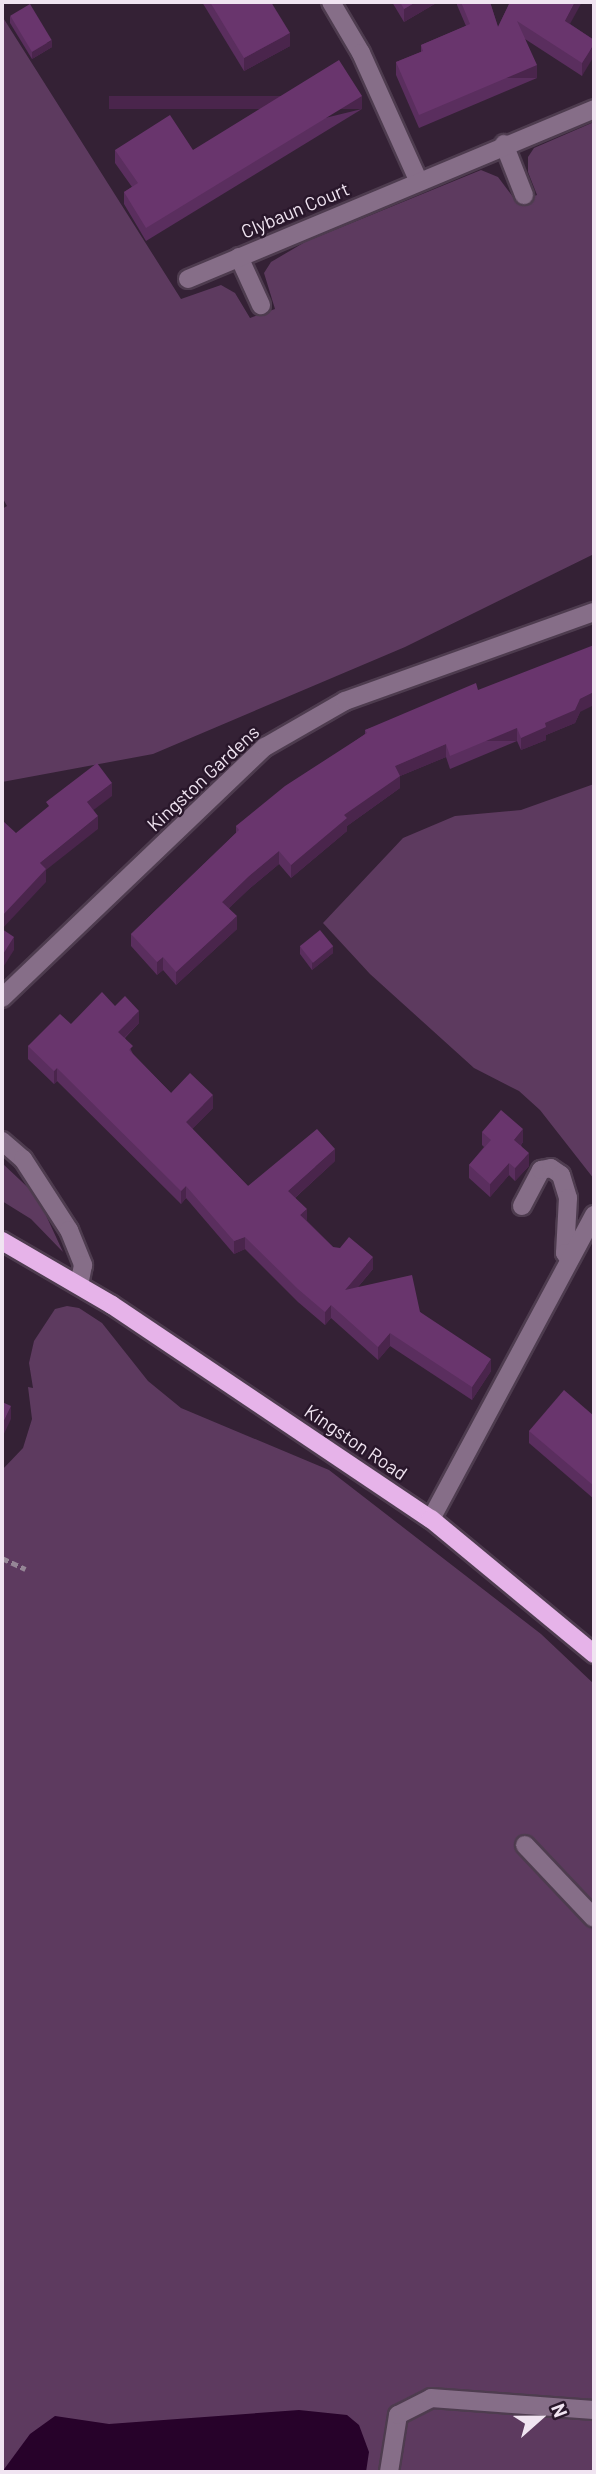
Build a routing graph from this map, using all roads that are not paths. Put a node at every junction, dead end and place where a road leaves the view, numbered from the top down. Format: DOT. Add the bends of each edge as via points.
graph roads {
  1 [pos="331,2"];
  2 [pos="594,109"];
  3 [pos="504,144"];
  4 [pos="418,180"];
  5 [pos="524,194"];
  6 [pos="239,257"];
  7 [pos="188,279"];
  8 [pos="261,305"];
  9 [pos="594,612"];
  10 [pos="2,999"];
  11 [pos="2,1141"];
  12 [pos="522,1206"];
  13 [pos="594,1215"];
  14 [pos="2,1241"];
  15 [pos="569,1259"];
  16 [pos="79,1285"];
  17 [pos="431,1519"];
  18 [pos="594,1654"];
  19 [pos="526,1845"];
  20 [pos="594,1918"];
  21 [pos="594,2410"];
  22 [pos="389,2472"];
  1 -- 4 [label="street" via="361,53"];
  2 -- 3 [label="street, Clybaun Court"];
  3 -- 4 [label="street, Clybaun Court"];
  3 -- 5 [label="street"];
  4 -- 6 [label="street, Clybaun Court"];
  6 -- 7 [label="street, Clybaun Court"];
  6 -- 8 [label="street"];
  9 -- 10 [label="street, Kingston Gardens" via="345,701 265,747"];
  11 -- 16 [label="street" via="23,1159 66,1224 83,1265"];
  12 -- 15 [label="street" via="541,1170 551,1168 561,1175 568,1198 565,1253"];
  13 -- 15 [label="street"];
  14 -- 16 [label="main road, Kingston Road"];
  15 -- 17 [label="street"];
  16 -- 17 [label="main road, Kingston Road"];
  17 -- 18 [label="main road, Kingston Road"];
  19 -- 20 [label="street"];
  21 -- 22 [label="street" via="431,2398 398,2415"];
}
